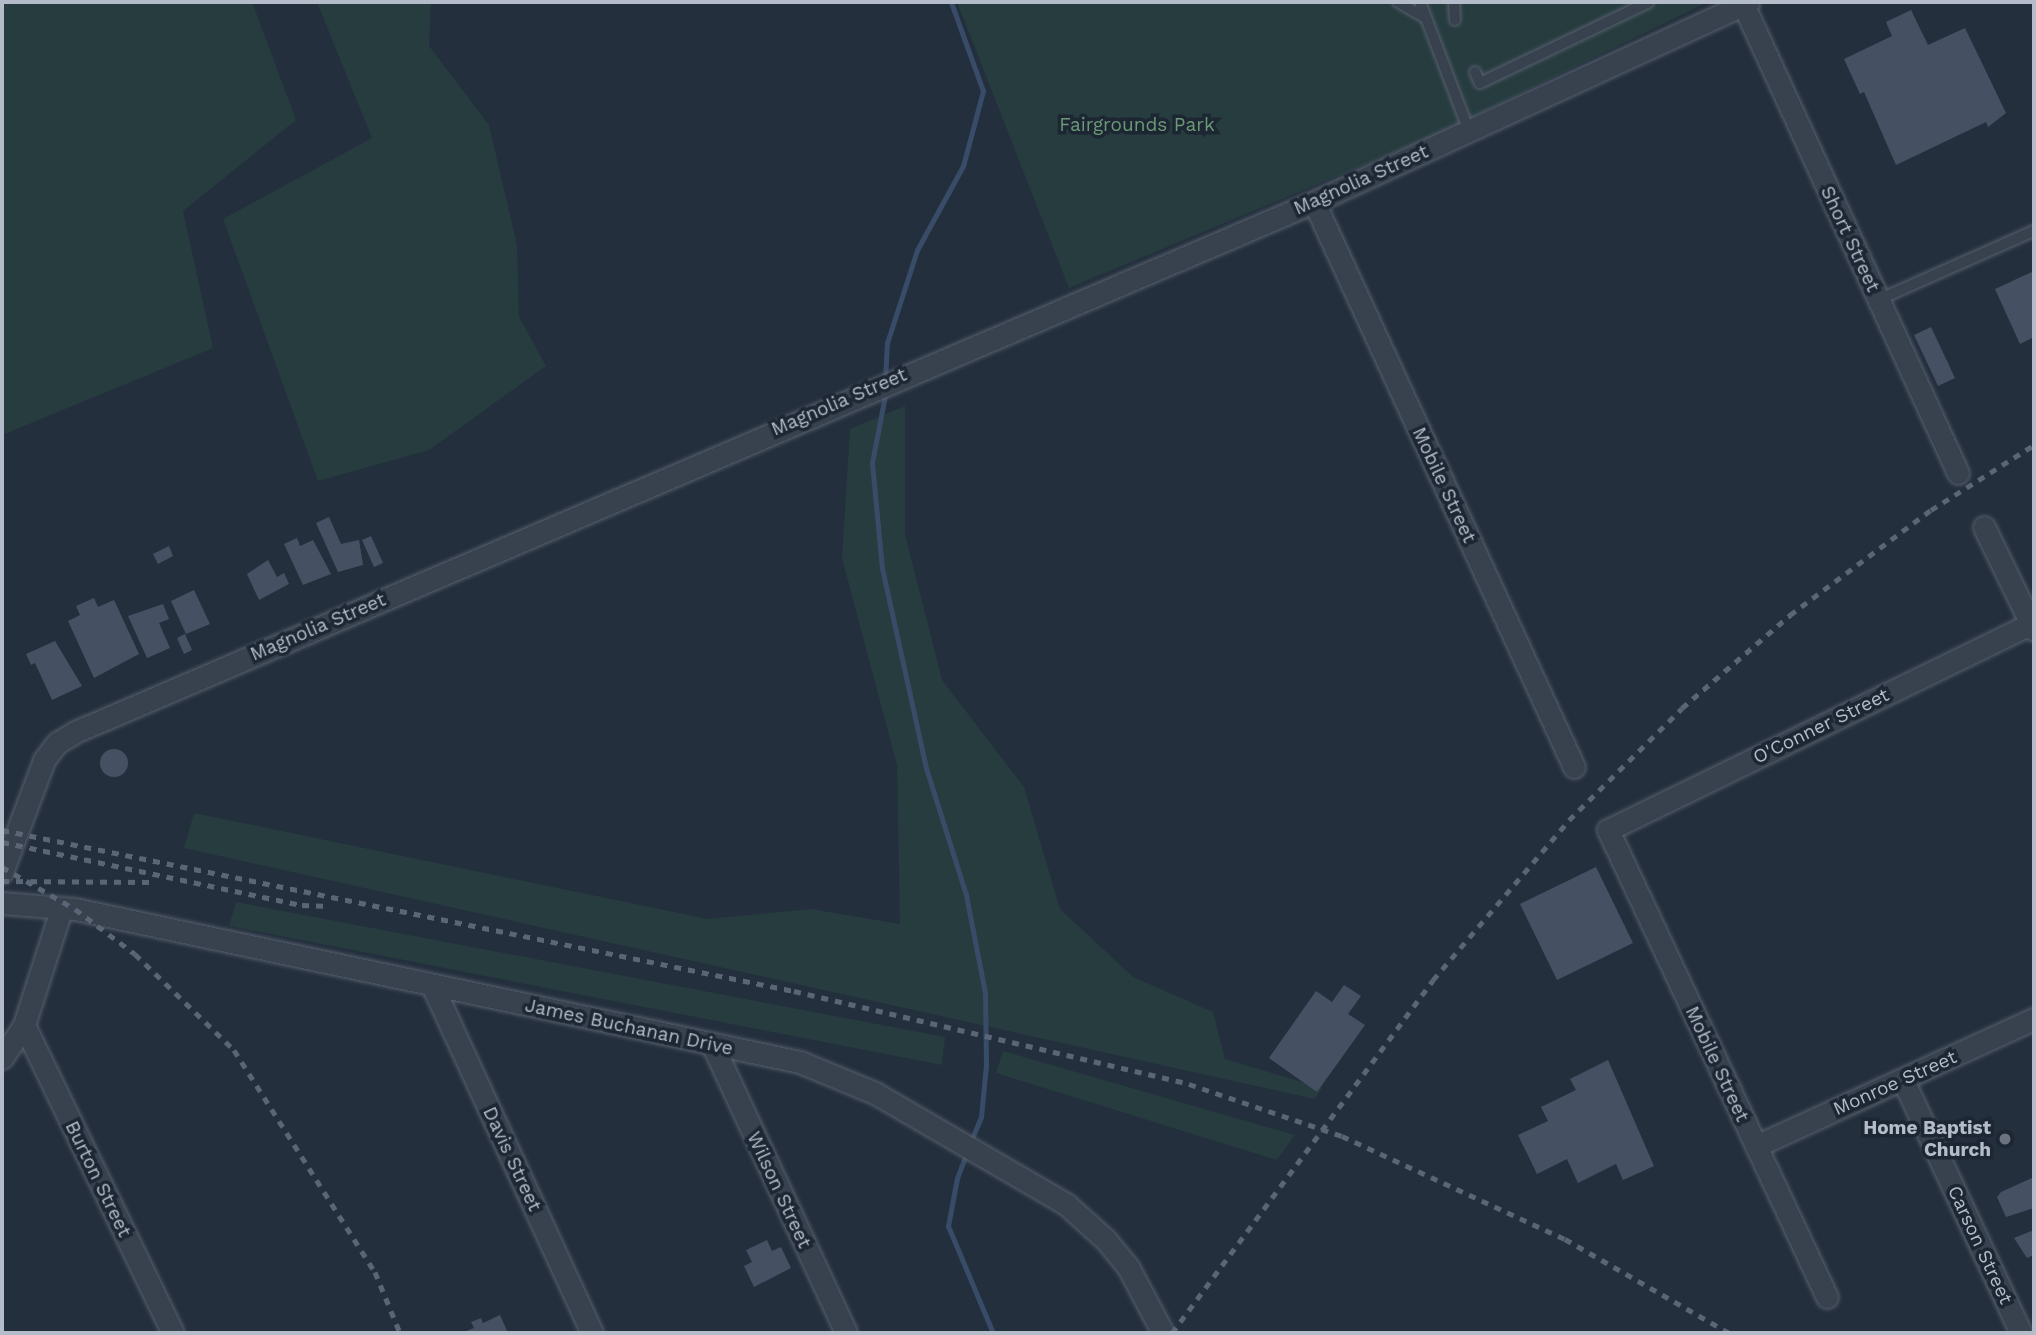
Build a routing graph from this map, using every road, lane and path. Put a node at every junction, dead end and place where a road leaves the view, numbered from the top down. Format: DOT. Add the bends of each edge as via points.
graph roads {
  1 [pos="1398,2"];
  2 [pos="1420,2"];
  3 [pos="1454,2"];
  4 [pos="1649,2"];
  5 [pos="1744,3"];
  6 [pos="1424,17"];
  7 [pos="1455,20"];
  8 [pos="1475,72"];
  9 [pos="1469,131"];
  10 [pos="1314,202"];
  11 [pos="2034,231"];
  12 [pos="1878,300"];
  13 [pos="1958,473"];
  14 [pos="1984,527"];
  15 [pos="2033,625"];
  16 [pos="1574,768"];
  17 [pos="1608,830"];
  18 [pos="2,872"];
  19 [pos="2,903"];
  20 [pos="61,911"];
  21 [pos="432,985"];
  22 [pos="2034,1019"];
  23 [pos="24,1025"];
  24 [pos="713,1046"];
  25 [pos="2,1058"];
  26 [pos="1903,1080"];
  27 [pos="1756,1146"];
  28 [pos="1827,1297"];
  29 [pos="168,1332"];
  30 [pos="592,1333"];
  31 [pos="846,1333"];
  32 [pos="1163,1333"];
  33 [pos="2021,1333"];
  1 -- 6 [label="lane"];
  2 -- 6 [label="lane"];
  3 -- 7 [label="lane"];
  4 -- 8 [label="lane" via="1480,83"];
  5 -- 9 [label="street, Magnolia Street"];
  5 -- 12 [label="street, Short Street"];
  6 -- 9 [label="lane"];
  9 -- 10 [label="street, Magnolia Street"];
  10 -- 16 [label="street, Mobile Street"];
  10 -- 18 [label="street, Magnolia Street" via="75,732 57,743 44,760"];
  11 -- 12 [label="lane"];
  12 -- 13 [label="street, Short Street"];
  14 -- 15 [label="street"];
  15 -- 17 [label="street, O'Conner Street"];
  17 -- 27 [label="street, Mobile Street"];
  19 -- 20 [label="street, James Buchanan Drive"];
  20 -- 21 [label="street, James Buchanan Drive" via="75,909"];
  20 -- 23 [label="street"];
  21 -- 24 [label="street, James Buchanan Drive"];
  21 -- 30 [label="street, Davis Street"];
  22 -- 26 [label="street, Monroe Street"];
  23 -- 25 [label="street"];
  23 -- 29 [label="street, Burton Street"];
  24 -- 31 [label="street, Wilson Street"];
  24 -- 32 [label="street, James Buchanan Drive" via="800,1062 875,1093 1066,1204 1107,1240 1133,1275"];
  26 -- 27 [label="street, Monroe Street"];
  26 -- 33 [label="street, Carson Street"];
  27 -- 28 [label="street, Mobile Street"];
}
